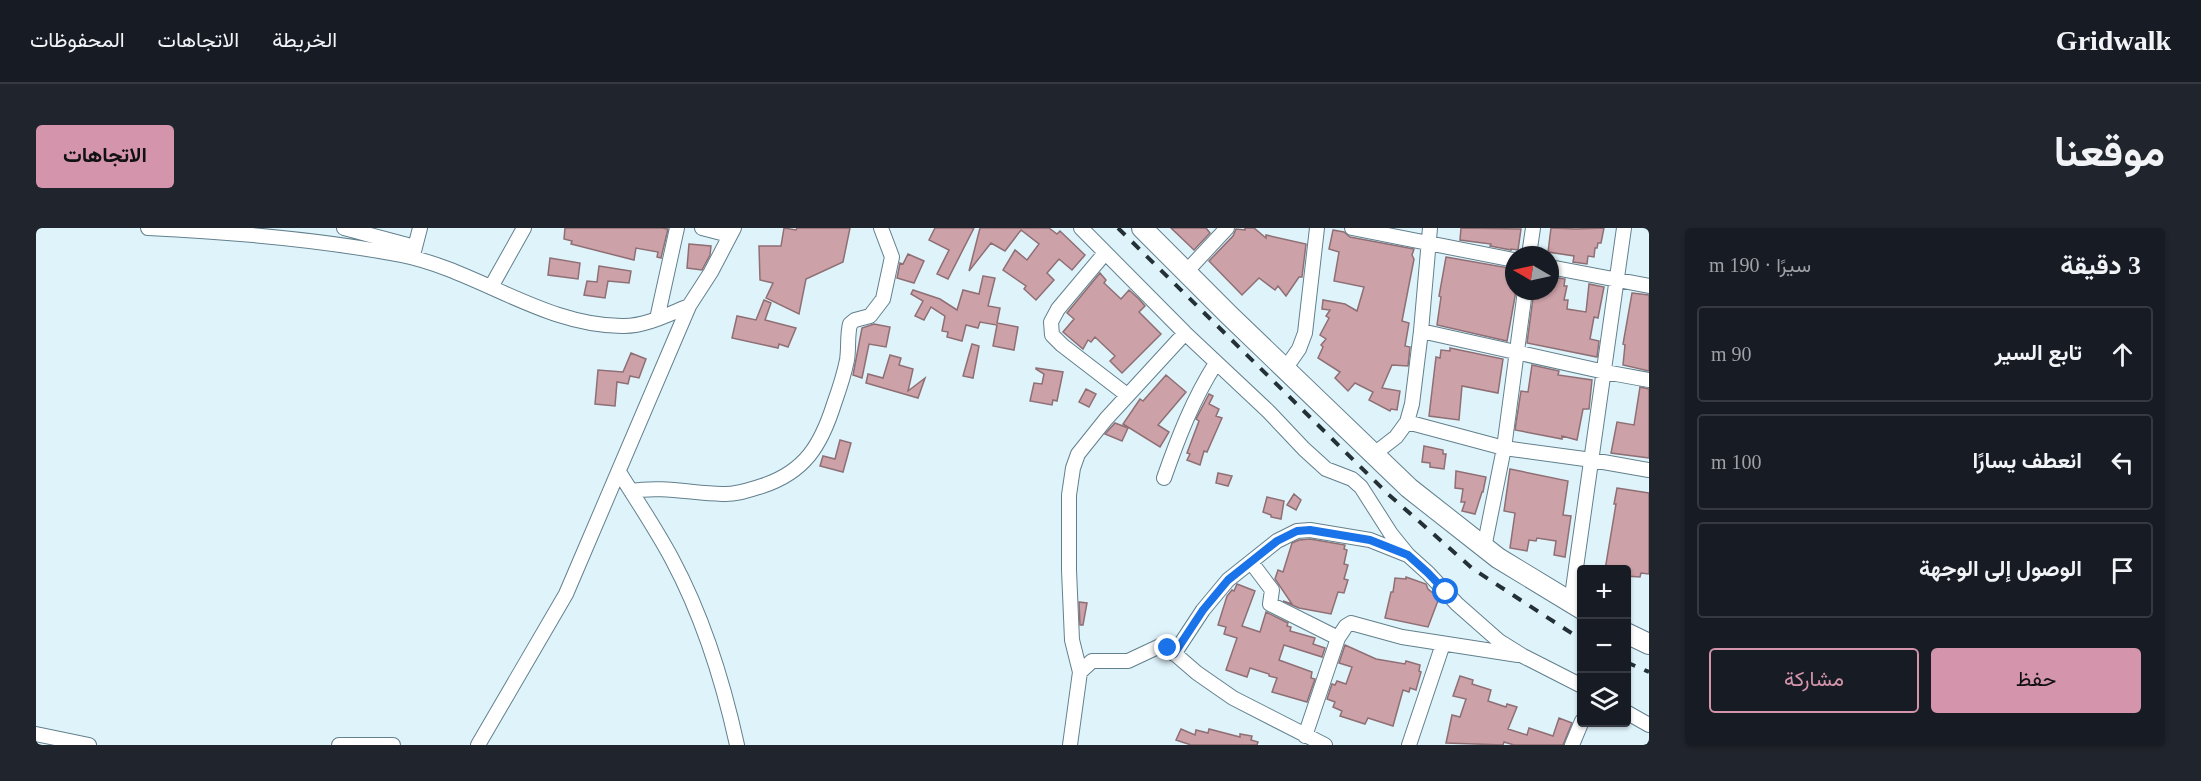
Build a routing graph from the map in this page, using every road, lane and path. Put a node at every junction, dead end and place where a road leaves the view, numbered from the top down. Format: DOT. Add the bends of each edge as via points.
graph roads {
  1 [pos="148,228"];
  2 [pos="344,228"];
  3 [pos="420,228"];
  4 [pos="524,228"];
  5 [pos="677,228"];
  6 [pos="702,228"];
  7 [pos="880,228"];
  8 [pos="1081,228"];
  9 [pos="1227,228"];
  10 [pos="1317,228"];
  11 [pos="1352,228"];
  12 [pos="1430,228"];
  13 [pos="1533,228"];
  14 [pos="1624,228"];
  15 [pos="229,231"];
  16 [pos="732,232"];
  17 [pos="1151,232"];
  18 [pos="1428,243"];
  19 [pos="1530,246"];
  20 [pos="414,253"];
  21 [pos="1105,253"];
  22 [pos="1505,258"];
  23 [pos="1559,269"];
  24 [pos="1186,272"];
  25 [pos="1618,280"];
  26 [pos="1649,286"];
  27 [pos="491,287"];
  28 [pos="1524,300"];
  29 [pos="689,306"];
  30 [pos="657,319"];
  31 [pos="1421,331"];
  32 [pos="1185,333"];
  33 [pos="1517,353"];
  34 [pos="1216,363"];
  35 [pos="1285,369"];
  36 [pos="1605,372"];
  37 [pos="1649,380"];
  38 [pos="1127,395"];
  39 [pos="1407,422"];
  40 [pos="1504,448"];
  41 [pos="1374,454"];
  42 [pos="1592,460"];
  43 [pos="1649,471"];
  44 [pos="619,472"];
  45 [pos="1164,478"];
  46 [pos="631,491"];
  47 [pos="1484,548"];
  48 [pos="1408,555"];
  49 [pos="1251,562"];
  50 [pos="1576,606"];
  51 [pos="1631,635"];
  52 [pos="1338,638"];
  53 [pos="1443,644"];
  54 [pos="1649,644"];
  55 [pos="1174,654"];
  56 [pos="1523,656"];
  57 [pos="1080,672"];
  58 [pos="1577,684"];
  59 [pos="1631,715"];
  60 [pos="1649,725"];
  61 [pos="1579,727"];
  62 [pos="36,734"];
  63 [pos="1305,736"];
  64 [pos="61,743"];
  65 [pos="89,745"];
  66 [pos="339,745"];
  67 [pos="393,745"];
  68 [pos="478,745"];
  69 [pos="737,745"];
  70 [pos="1070,745"];
  71 [pos="1325,745"];
  72 [pos="1408,745"];
  73 [pos="1572,745"];
  1 -- 15 [label="street"];
  2 -- 20 [label="street"];
  3 -- 20 [label="street"];
  4 -- 27 [label="street"];
  5 -- 30 [label="street"];
  6 -- 16 [label="street"];
  7 -- 46 [label="street" via="892,256 883,299 870,316 850,324 841,384 820,442 808,458 776,482 743,492 724,494 670,488"];
  8 -- 21 [label="street"];
  9 -- 24 [label="street"];
  10 -- 35 [label="street" via="1305,333 1299,350"];
  11 -- 18 [label="street"];
  12 -- 18 [label="street"];
  13 -- 19 [label="street"];
  14 -- 25 [label="street"];
  15 -- 20 [label="street"];
  16 -- 29 [label="street"];
  17 -- 24 [label="street"];
  18 -- 22 [label="street"];
  18 -- 31 [label="street"];
  20 -- 27 [label="street"];
  21 -- 32 [label="street"];
  21 -- 38 [label="street" via="1058,309 1051,322 1052,335"];
  23 -- 25 [label="street"];
  24 -- 35 [label="street"];
  25 -- 26 [label="street"];
  25 -- 36 [label="street"];
  27 -- 30 [label="street" via="555,314 594,323 624,326"];
  28 -- 33 [label="street"];
  29 -- 30 [label="street"];
  29 -- 44 [label="street"];
  31 -- 33 [label="street"];
  31 -- 39 [label="street"];
  32 -- 34 [label="street"];
  32 -- 38 [label="street"];
  33 -- 36 [label="street"];
  33 -- 40 [label="street"];
  34 -- 45 [label="street" via="1185,420"];
  34 -- 48 [label="street" via="1326,469 1361,487"];
  35 -- 41 [label="street"];
  36 -- 37 [label="street"];
  36 -- 42 [label="street"];
  38 -- 57 [label="street" via="1078,454 1073,468 1069,495 1071,640"];
  39 -- 40 [label="street"];
  39 -- 41 [label="street" via="1396,437"];
  40 -- 42 [label="street"];
  40 -- 47 [label="street"];
  41 -- 47 [label="street"];
  42 -- 43 [label="street"];
  42 -- 50 [label="street"];
  44 -- 46 [label="street"];
  44 -- 68 [label="street" via="566,594"];
  46 -- 69 [label="street" via="672,559 691,601 721,681"];
  47 -- 50 [label="street"];
  48 -- 49 [label="street" via="1370,540 1310,530 1297,531 1277,541"];
  48 -- 56 [label="street" via="1465,611"];
  49 -- 52 [label="street" via="1272,591 1270,604"];
  49 -- 55 [label="street" via="1228,580"];
  51 -- 54 [label="street"];
  52 -- 53 [label="street" via="1351,623"];
  52 -- 63 [label="street"];
  53 -- 56 [label="street"];
  53 -- 72 [label="street"];
  55 -- 57 [label="street" via="1160,646 1128,661 1092,661"];
  55 -- 63 [label="street" via="1233,698"];
  56 -- 58 [label="street"];
  57 -- 70 [label="street"];
  59 -- 60 [label="street"];
  61 -- 73 [label="street"];
  62 -- 64 [label="street"];
  63 -- 71 [label="street"];
  64 -- 65 [label="street"];
  66 -- 67 [label="street"];
}
